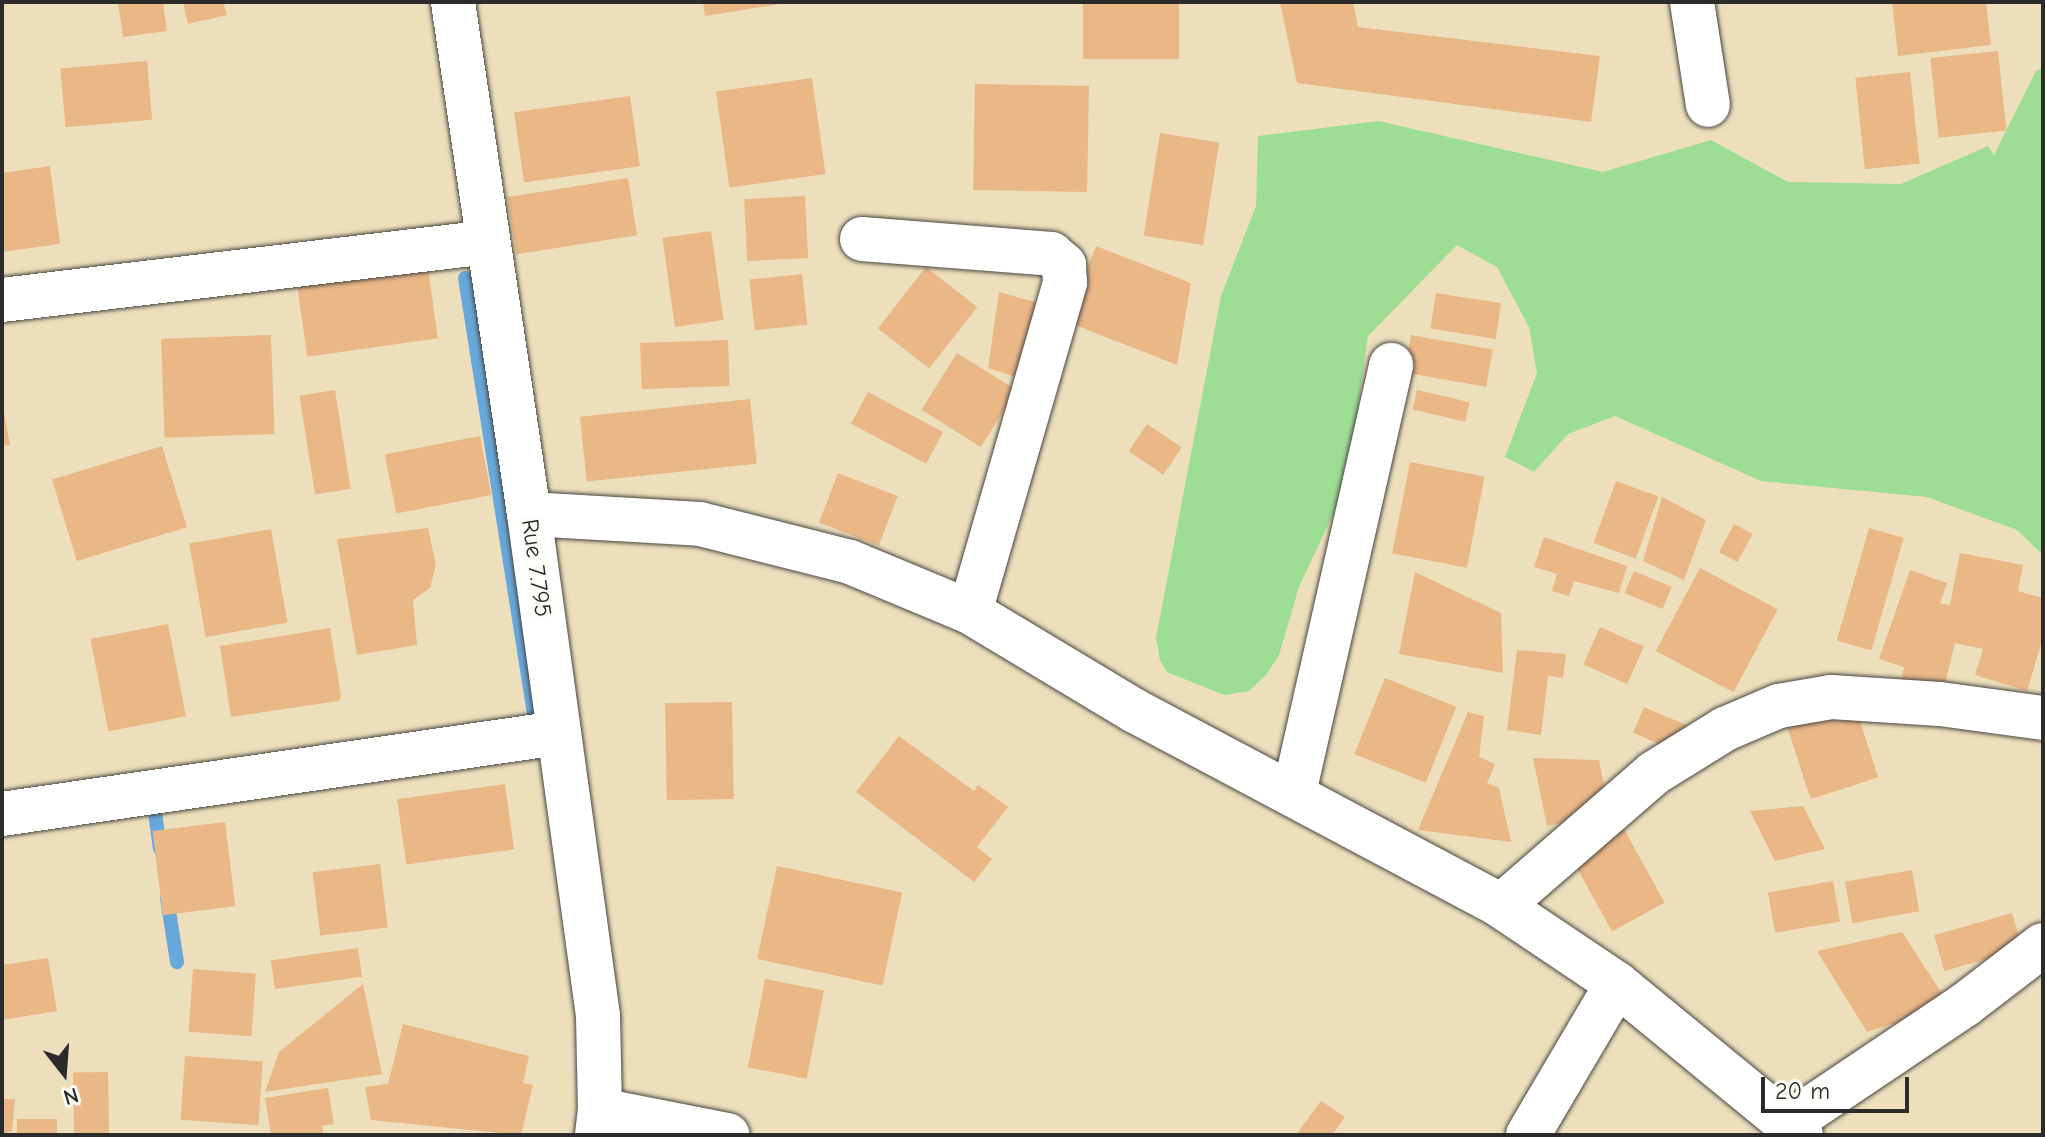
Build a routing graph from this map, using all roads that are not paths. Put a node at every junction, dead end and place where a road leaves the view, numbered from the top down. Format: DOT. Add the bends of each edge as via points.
graph roads {
  1 [pos="453,2"];
  2 [pos="1692,2"];
  3 [pos="1708,105"];
  4 [pos="862,239"];
  5 [pos="486,242"];
  6 [pos="2,300"];
  7 [pos="1391,365"];
  8 [pos="529,514"];
  9 [pos="970,612"];
  10 [pos="2043,718"];
  11 [pos="558,733"];
  12 [pos="1294,793"];
  13 [pos="2,814"];
  14 [pos="1501,906"];
  15 [pos="2043,945"];
  16 [pos="1617,984"];
  17 [pos="598,1123"];
  18 [pos="1795,1129"];
  19 [pos="728,1135"];
  20 [pos="1528,1135"];
  1 -- 5 [label="street, Rue 7.795"];
  2 -- 3 [label="street"];
  4 -- 9 [label="street" via="1051,254 1064,265 1065,283"];
  5 -- 6 [label="street"];
  5 -- 8 [label="street, Rue 7.795"];
  7 -- 12 [label="street"];
  8 -- 9 [label="street" via="700,524 850,562"];
  8 -- 11 [label="street, Rue 7.795"];
  9 -- 12 [label="street" via="1135,711"];
  10 -- 14 [label="street" via="1831,697 1779,706 1725,729 1654,773"];
  11 -- 13 [label="street"];
  11 -- 17 [label="street, Rue 7.795" via="598,1016"];
  12 -- 14 [label="street"];
  14 -- 16 [label="street"];
  15 -- 18 [label="street"];
  16 -- 18 [label="street"];
  16 -- 20 [label="street"];
  17 -- 19 [label="street"];
}
